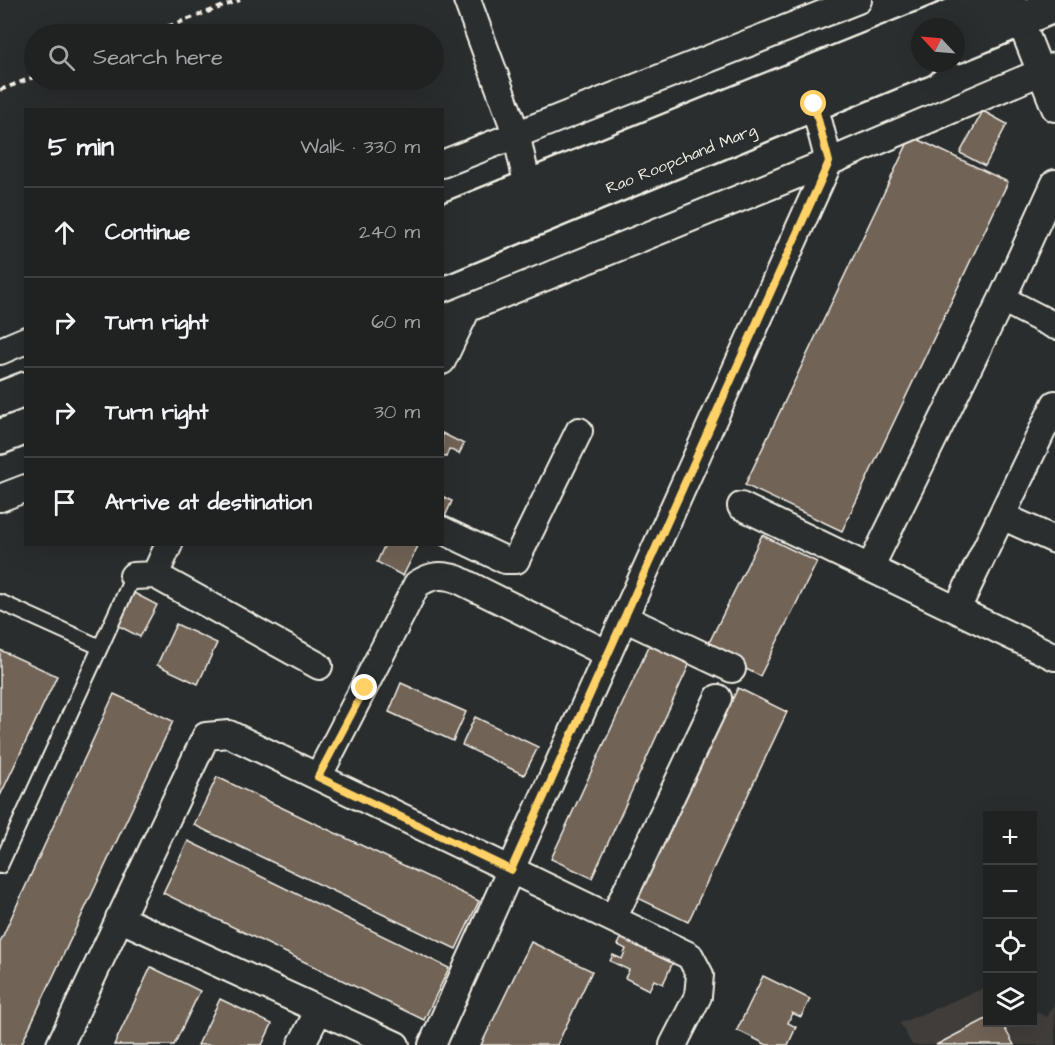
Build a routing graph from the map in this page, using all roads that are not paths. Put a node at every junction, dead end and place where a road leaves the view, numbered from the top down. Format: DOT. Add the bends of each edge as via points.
graph roads {
  1 [pos="467,0"];
  2 [pos="858,0"];
  3 [pos="991,0"];
  4 [pos="1055,5"];
  5 [pos="1017,9"];
  6 [pos="948,18"];
  7 [pos="911,33"];
  8 [pos="965,41"];
  9 [pos="911,64"];
  10 [pos="1049,68"];
  11 [pos="814,104"];
  12 [pos="1055,108"];
  13 [pos="516,133"];
  14 [pos="829,162"];
  15 [pos="444,163"];
  16 [pos="1055,183"];
  17 [pos="528,187"];
  18 [pos="444,221"];
  19 [pos="444,256"];
  20 [pos="1002,299"];
  21 [pos="467,309"];
  22 [pos="444,318"];
  23 [pos="1055,326"];
  24 [pos="24,341"];
  25 [pos="0,351"];
  26 [pos="444,356"];
  27 [pos="24,389"];
  28 [pos="0,399"];
  29 [pos="1055,404"];
  30 [pos="24,428"];
  31 [pos="579,430"];
  32 [pos="0,437"];
  33 [pos="24,489"];
  34 [pos="0,498"];
  35 [pos="741,506"];
  36 [pos="1002,516"];
  37 [pos="444,531"];
  38 [pos="1055,540"];
  39 [pos="166,546"];
  40 [pos="870,568"];
  41 [pos="144,576"];
  42 [pos="0,602"];
  43 [pos="957,609"];
  44 [pos="624,618"];
  45 [pos="100,647"];
  46 [pos="608,654"];
  47 [pos="1055,657"];
  48 [pos="319,666"];
  49 [pos="732,669"];
  50 [pos="718,698"];
  51 [pos="318,777"];
  52 [pos="0,866"];
  53 [pos="511,870"];
  54 [pos="120,918"];
  55 [pos="613,919"];
  56 [pos="319,1010"];
  57 [pos="60,1045"];
  58 [pos="301,1045"];
  59 [pos="396,1045"];
  60 [pos="432,1045"];
  61 [pos="673,1045"];
  1 -- 13 [label="street"];
  2 -- 13 [label="street"];
  3 -- 6 [label="main road"];
  4 -- 5 [label="main road"];
  5 -- 8 [label="main road"];
  5 -- 10 [label="street"];
  7 -- 17 [label="main road, Rao Roopchand Marg"];
  9 -- 11 [label="main road, Rao Roopchand Marg"];
  10 -- 12 [label="street"];
  10 -- 14 [label="street"];
  11 -- 14 [label="street"];
  11 -- 19 [label="main road, Rao Roopchand Marg"];
  13 -- 15 [label="street"];
  13 -- 17 [label="street"];
  14 -- 21 [label="street"];
  14 -- 44 [label="street"];
  16 -- 20 [label="street"];
  17 -- 18 [label="main road, Rao Roopchand Marg"];
  20 -- 23 [label="street"];
  20 -- 40 [label="street"];
  21 -- 22 [label="street"];
  21 -- 26 [label="street"];
  24 -- 25 [label="street"];
  27 -- 28 [label="main road"];
  29 -- 36 [label="street"];
  30 -- 32 [label="main road"];
  31 -- 37 [label="street" via="516,560 505,560"];
  33 -- 34 [label="street"];
  35 -- 40 [label="street"];
  36 -- 38 [label="street"];
  36 -- 43 [label="street"];
  39 -- 41 [label="street"];
  40 -- 43 [label="street"];
  41 -- 45 [label="lane"];
  41 -- 48 [label="street"];
  42 -- 45 [label="lane"];
  43 -- 47 [label="street"];
  44 -- 46 [label="street"];
  44 -- 49 [label="street"];
  45 -- 52 [label="lane"];
  46 -- 51 [label="street" via="457,579 428,577 417,584"];
  46 -- 53 [label="street"];
  50 -- 55 [label="street"];
  51 -- 53 [label="street"];
  51 -- 54 [label="street" via="229,734 206,736"];
  53 -- 55 [label="street"];
  53 -- 60 [label="street"];
  54 -- 56 [label="street"];
  54 -- 57 [label="street"];
  55 -- 61 [label="street" via="690,956 700,975 698,996"];
  56 -- 58 [label="street"];
  56 -- 59 [label="street"];
}
